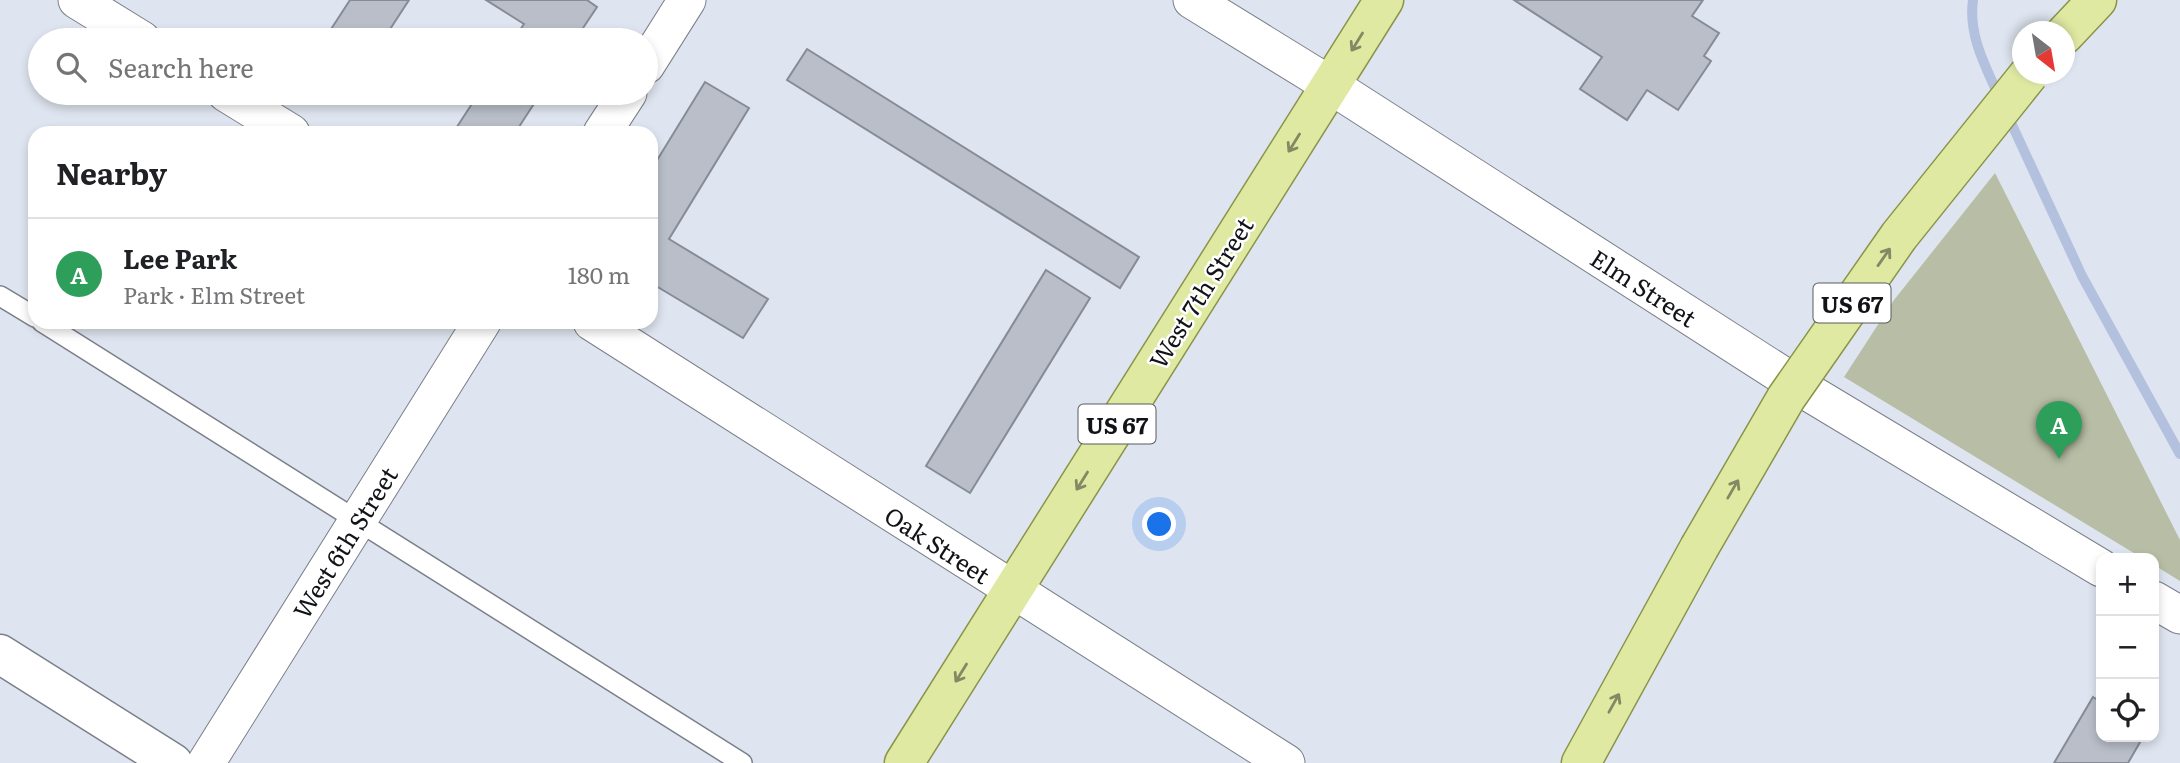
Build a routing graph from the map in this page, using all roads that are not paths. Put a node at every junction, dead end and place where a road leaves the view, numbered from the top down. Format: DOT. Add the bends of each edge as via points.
graph roads {
  1 [pos="77,0"];
  2 [pos="687,0"];
  3 [pos="1192,0"];
  4 [pos="1384,0"];
  5 [pos="2098,0"];
  6 [pos="2075,24"];
  7 [pos="122,28"];
  8 [pos="658,46"];
  9 [pos="2021,84"];
  10 [pos="1330,85"];
  11 [pos="246,105"];
  12 [pos="620,105"];
  13 [pos="280,126"];
  14 [pos="607,126"];
  15 [pos="0,296"];
  16 [pos="28,313"];
  17 [pos="53,329"];
  18 [pos="478,329"];
  19 [pos="603,329"];
  20 [pos="358,519"];
  21 [pos="2096,565"];
  22 [pos="1012,591"];
  23 [pos="2159,603"];
  24 [pos="2180,615"];
  25 [pos="0,654"];
  26 [pos="173,763"];
  27 [pos="206,763"];
  28 [pos="742,763"];
  29 [pos="904,763"];
  30 [pos="1286,763"];
  31 [pos="1581,763"];
  1 -- 7 [label="street"];
  2 -- 8 [label="street"];
  3 -- 10 [label="street, Elm Street"];
  4 -- 10 [label="main road, West 7th Street / US 67, one-way"];
  5 -- 6 [label="main road"];
  31 -- 9 [label="main road, US 67, one-way, bridge" via="1786,398 1899,236"];
  10 -- 21 [label="street, Elm Street" via="1813,396"];
  10 -- 22 [label="main road, West 7th Street / US 67, one-way"];
  11 -- 13 [label="street"];
  12 -- 14 [label="street"];
  15 -- 16 [label="lane"];
  17 -- 20 [label="lane"];
  18 -- 20 [label="street, West 6th Street"];
  19 -- 22 [label="street, Oak Street"];
  20 -- 27 [label="street, West 6th Street"];
  20 -- 28 [label="lane"];
  22 -- 29 [label="main road, West 7th Street / US 67, one-way"];
  22 -- 30 [label="street, Oak Street"];
  23 -- 24 [label="street"];
  25 -- 26 [label="street"];
}
